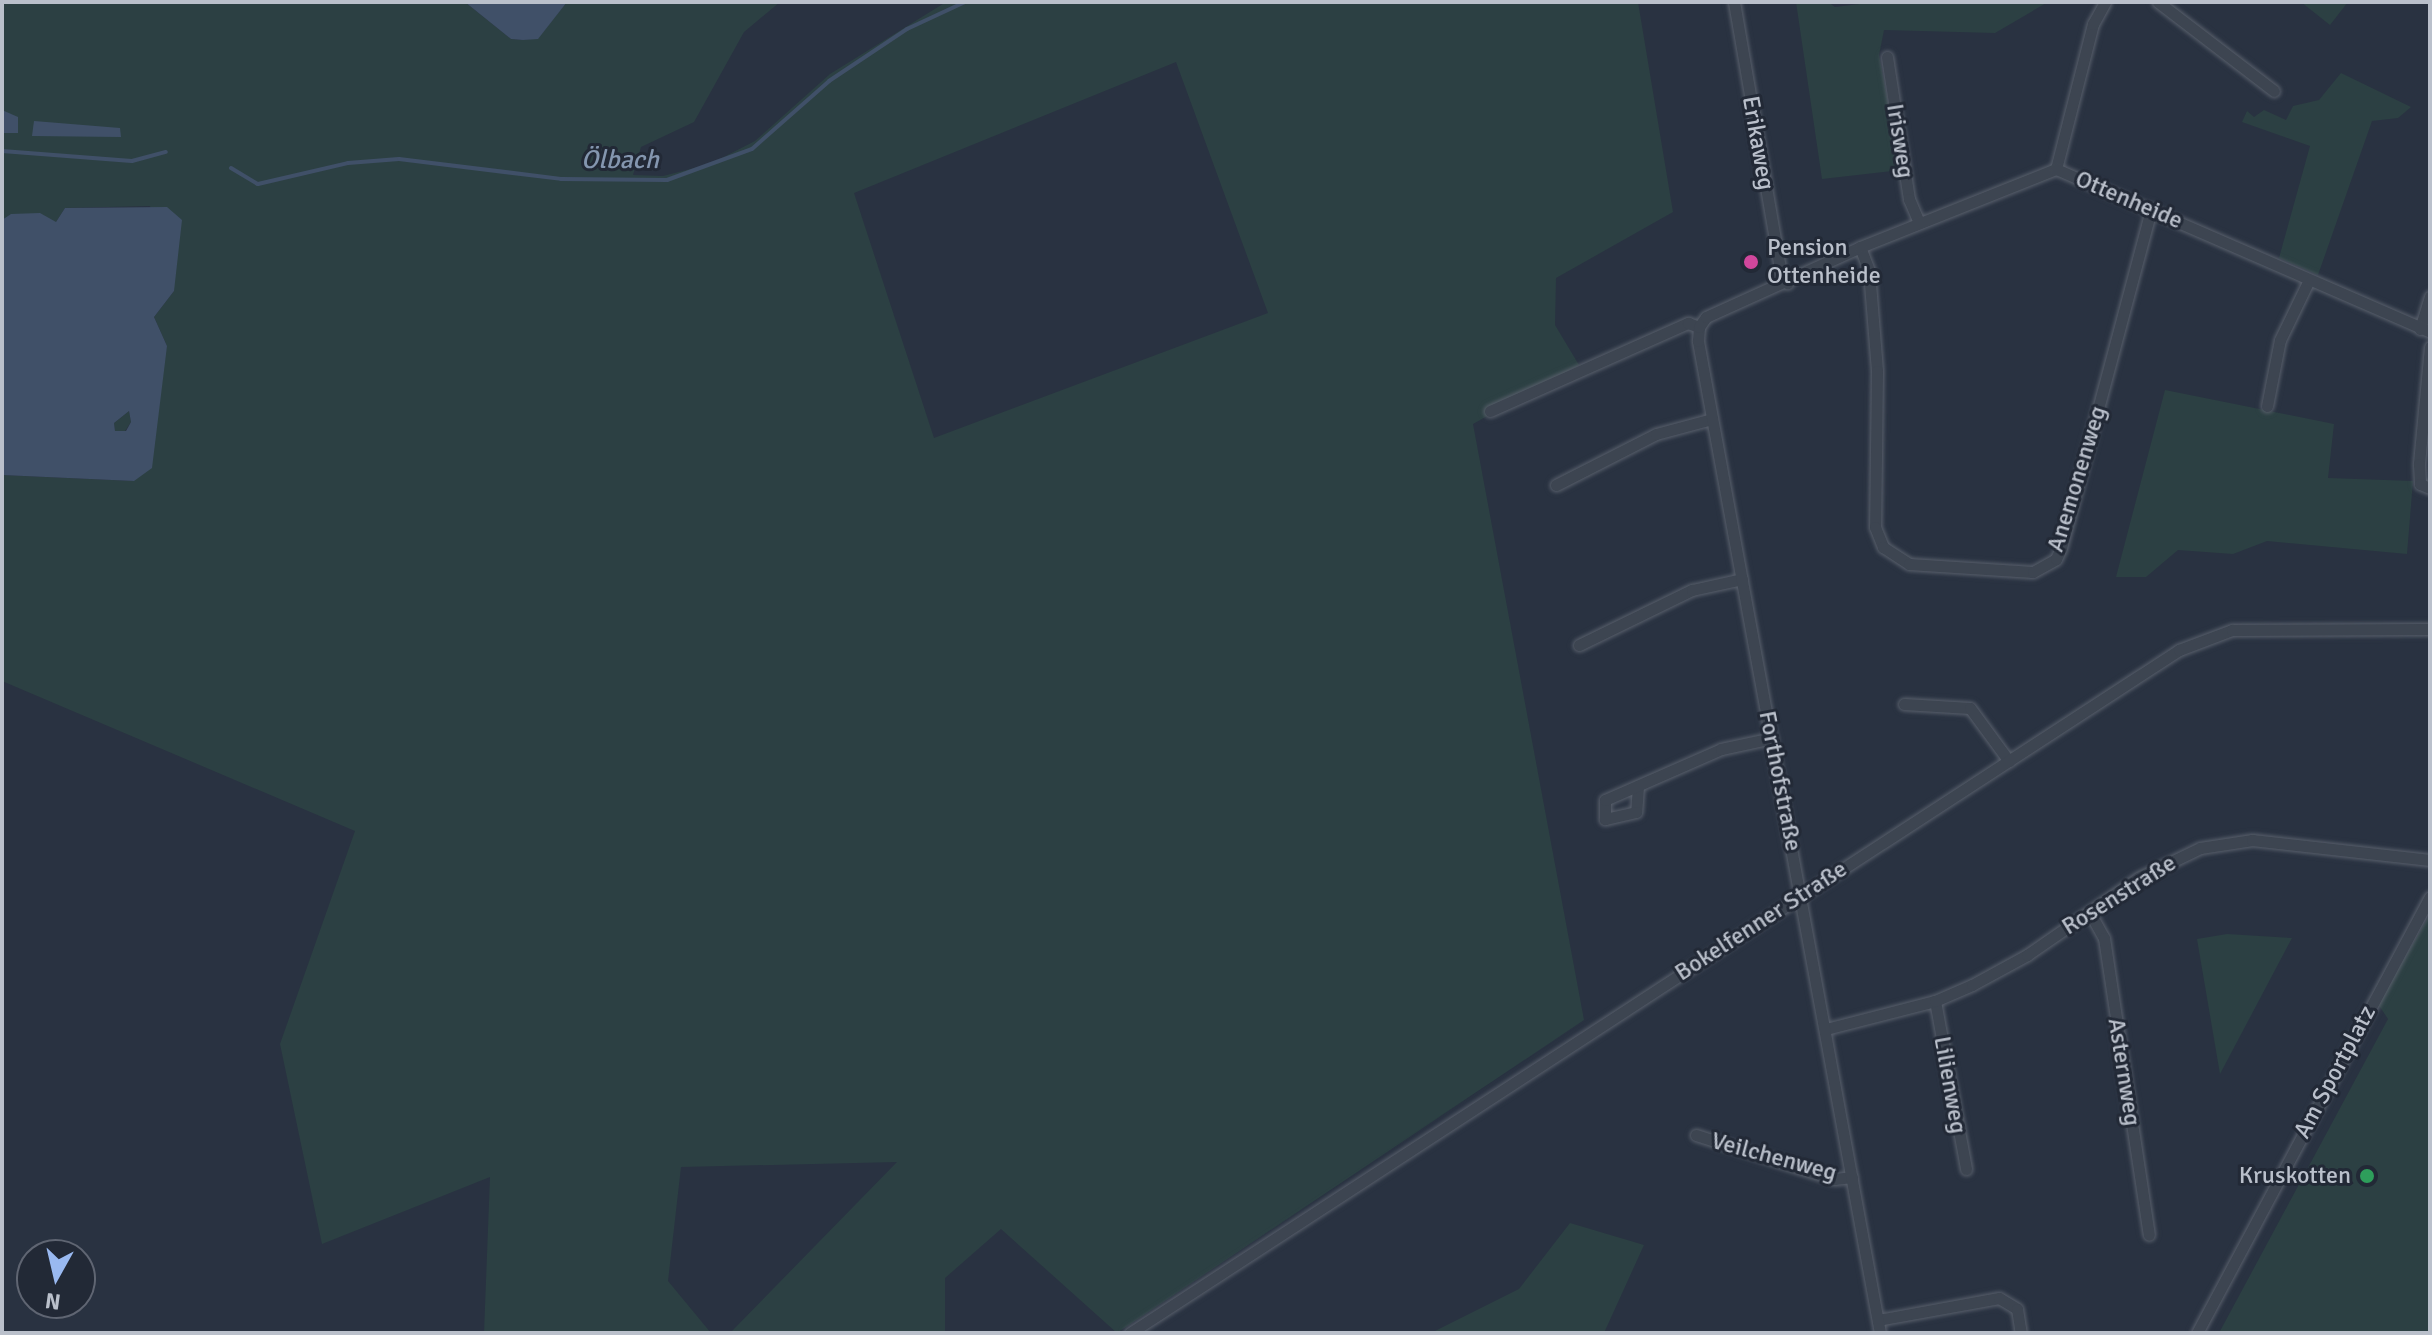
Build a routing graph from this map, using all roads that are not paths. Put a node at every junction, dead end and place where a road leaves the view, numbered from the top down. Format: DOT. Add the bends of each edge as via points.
graph roads {
  1 [pos="1734,2"];
  2 [pos="2105,2"];
  3 [pos="2158,2"];
  4 [pos="1887,57"];
  5 [pos="2274,91"];
  6 [pos="2056,169"];
  7 [pos="2151,209"];
  8 [pos="1919,222"];
  9 [pos="1860,247"];
  10 [pos="2309,280"];
  11 [pos="1787,283"];
  12 [pos="2430,296"];
  13 [pos="1699,327"];
  14 [pos="2425,330"];
  15 [pos="2430,347"];
  16 [pos="2267,406"];
  17 [pos="1490,411"];
  18 [pos="1712,419"];
  19 [pos="1556,485"];
  20 [pos="2430,488"];
  21 [pos="1742,579"];
  22 [pos="2430,629"];
  23 [pos="1579,645"];
  24 [pos="1904,704"];
  25 [pos="1772,738"];
  26 [pos="2009,761"];
  27 [pos="1638,786"];
  28 [pos="2430,860"];
  29 [pos="1802,895"];
  30 [pos="2430,897"];
  31 [pos="2090,913"];
  32 [pos="1935,1001"];
  33 [pos="1826,1029"];
  34 [pos="1696,1135"];
  35 [pos="1966,1169"];
  36 [pos="1852,1177"];
  37 [pos="2149,1235"];
  38 [pos="1878,1320"];
  39 [pos="1130,1333"];
  40 [pos="1880,1333"];
  41 [pos="2021,1333"];
  42 [pos="2197,1333"];
  1 -- 11 [label="street, Erikaweg" via="1780,269"];
  2 -- 6 [label="street" via="2093,24"];
  3 -- 5 [label="street"];
  4 -- 8 [label="street, Irisweg" via="1909,199"];
  6 -- 7 [label="street, Ottenheide"];
  6 -- 8 [label="street, Ottenheide"];
  7 -- 9 [label="street, Anemonenweg" via="2061,548 2056,559 2033,572 1909,564 1883,547 1875,527 1877,371 1871,286"];
  7 -- 10 [label="street, Ottenheide"];
  8 -- 9 [label="street, Ottenheide"];
  9 -- 11 [label="street, Ottenheide"];
  10 -- 14 [label="street, Ottenheide"];
  10 -- 16 [label="street" via="2280,340"];
  11 -- 13 [label="street, Ottenheide" via="1706,317"];
  12 -- 14 [label="street"];
  13 -- 17 [label="street, Ottenheide" via="1688,323"];
  13 -- 18 [label="street"];
  15 -- 20 [label="street" via="2419,464 2420,484"];
  18 -- 19 [label="street" via="1656,434"];
  18 -- 21 [label="street, Forthofstraße"];
  21 -- 23 [label="street" via="1692,590"];
  21 -- 25 [label="street, Forthofstraße"];
  22 -- 26 [label="street, Bokelfenner Straße" via="2232,630 2204,638"];
  24 -- 26 [label="street" via="1970,708"];
  25 -- 27 [label="street" via="1721,749"];
  25 -- 29 [label="street, Forthofstraße"];
  26 -- 29 [label="street, Bokelfenner Straße"];
  28 -- 31 [label="street, Rosenstraße" via="2252,840 2200,848 2166,861"];
  29 -- 33 [label="street, Forthofstraße"];
  29 -- 39 [label="street, Bokelfenner Straße"];
  30 -- 42 [label="street, Am Sportplatz"];
  31 -- 32 [label="street, Rosenstraße" via="2027,955"];
  31 -- 37 [label="street, Asternweg" via="2104,938"];
  32 -- 33 [label="street, Rosenstraße"];
  32 -- 35 [label="street, Lilienweg"];
  33 -- 36 [label="street, Forthofstraße"];
  34 -- 36 [label="street, Veilchenweg" via="1834,1179"];
  36 -- 38 [label="street, Forthofstraße"];
  38 -- 40 [label="street, Forthofstraße"];
  38 -- 41 [label="street" via="1999,1298 2017,1309"];
}
